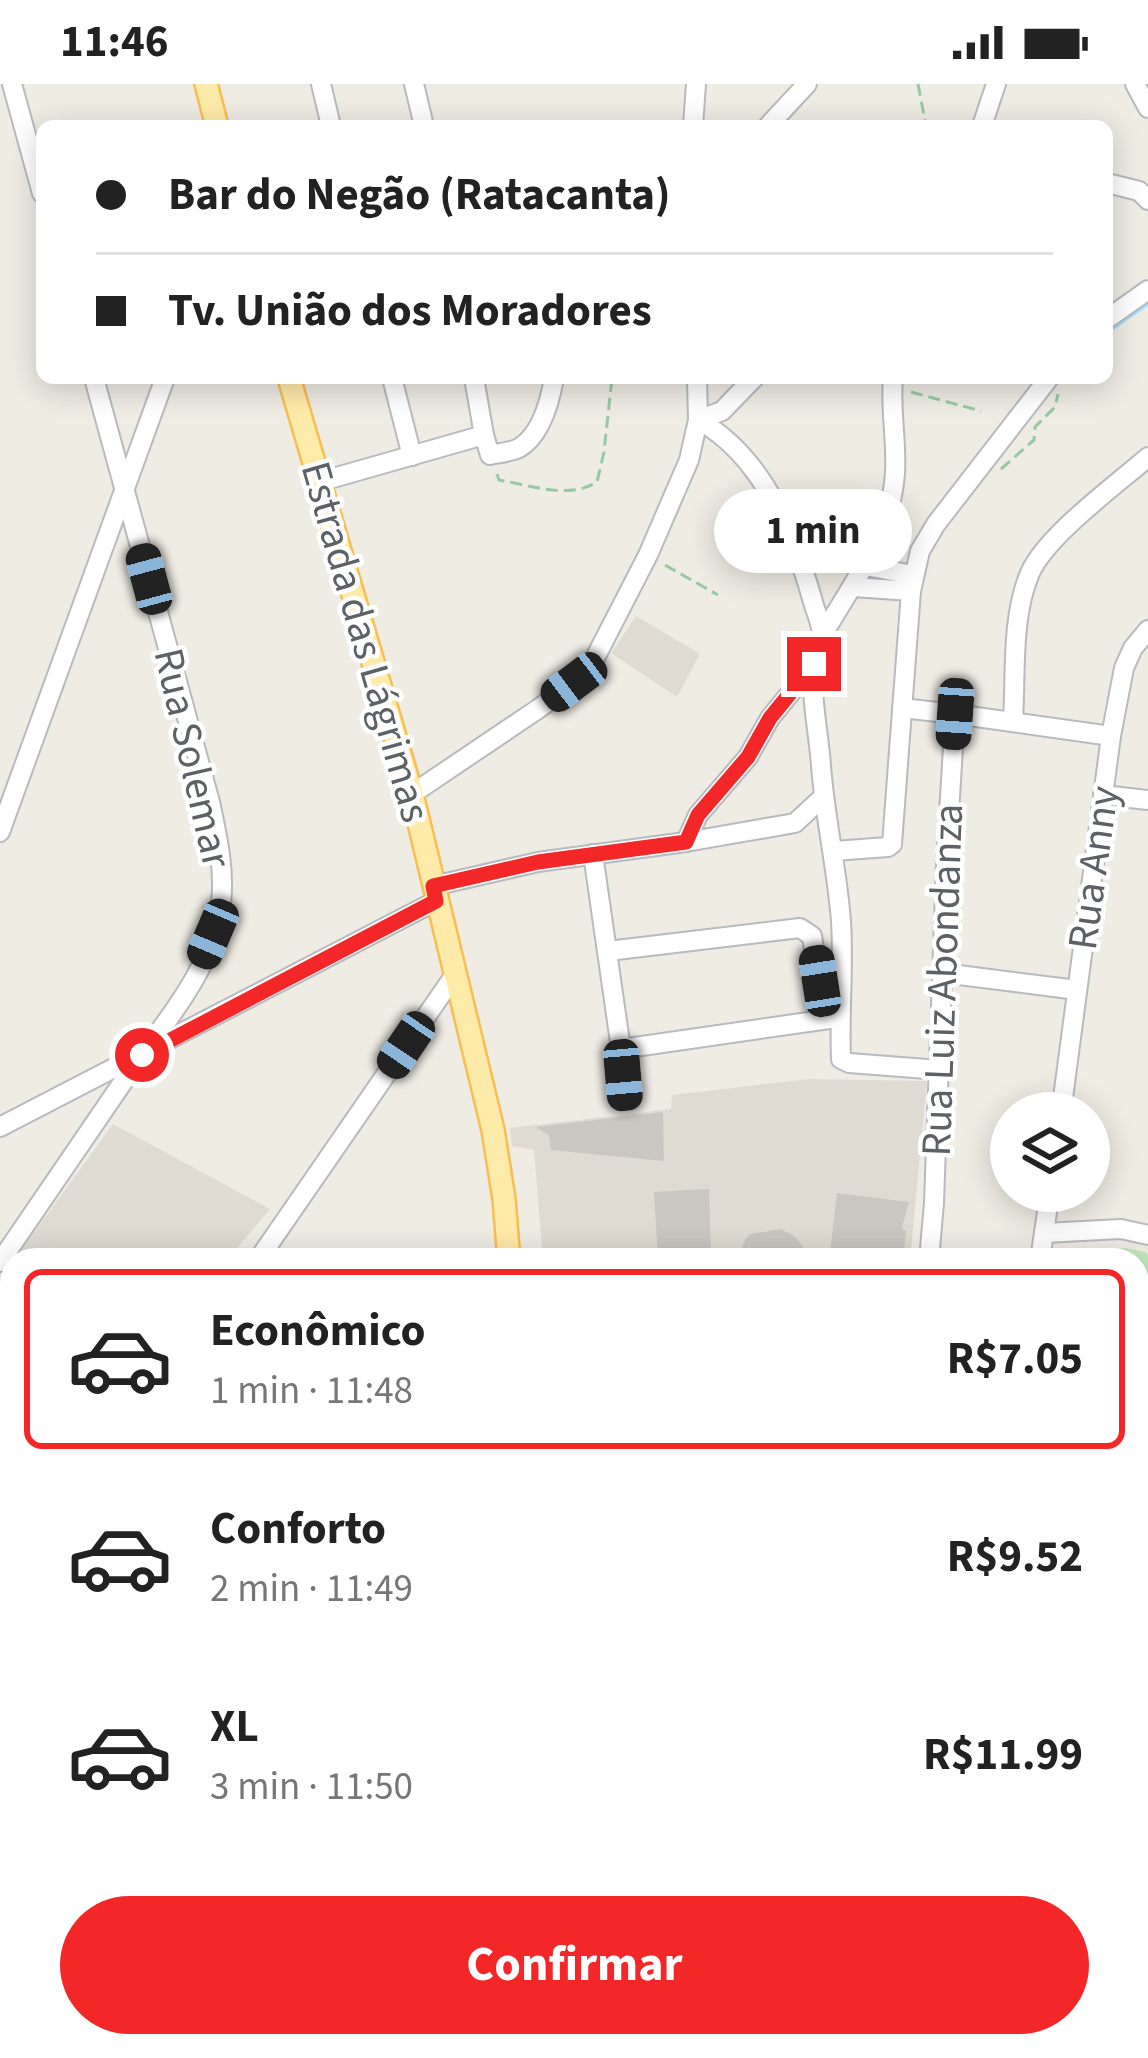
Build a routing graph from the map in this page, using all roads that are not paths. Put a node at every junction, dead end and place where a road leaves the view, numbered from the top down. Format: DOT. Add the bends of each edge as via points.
graph roads {
  1 [pos="11,84"];
  2 [pos="206,84"];
  3 [pos="321,84"];
  4 [pos="414,84"];
  5 [pos="696,84"];
  6 [pos="808,84"];
  7 [pos="996,84"];
  8 [pos="1135,84"];
  9 [pos="1148,108"];
  10 [pos="216,120"];
  11 [pos="330,120"];
  12 [pos="423,120"];
  13 [pos="693,120"];
  14 [pos="777,120"];
  15 [pos="984,120"];
  16 [pos="36,172"];
  17 [pos="1113,185"];
  18 [pos="1148,200"];
  19 [pos="1148,290"];
  20 [pos="1113,315"];
  21 [pos="96,384"];
  22 [pos="163,384"];
  23 [pos="292,384"];
  24 [pos="394,384"];
  25 [pos="475,384"];
  26 [pos="552,384"];
  27 [pos="698,384"];
  28 [pos="748,384"];
  29 [pos="892,384"];
  30 [pos="1052,384"];
  31 [pos="698,420"];
  32 [pos="484,435"];
  33 [pos="412,456"];
  34 [pos="1148,457"];
  35 [pos="320,482"];
  36 [pos="125,490"];
  37 [pos="866,566"];
  38 [pos="912,583"];
  39 [pos="853,586"];
  40 [pos="1148,630"];
  41 [pos="822,635"];
  42 [pos="814,664"];
  43 [pos="902,708"];
  44 [pos="955,714"];
  45 [pos="1013,721"];
  46 [pos="1111,736"];
  47 [pos="412,794"];
  48 [pos="1103,795"];
  49 [pos="824,797"];
  50 [pos="1148,800"];
  51 [pos="0,832"];
  52 [pos="686,842"];
  53 [pos="834,851"];
  54 [pos="593,854"];
  55 [pos="434,893"];
  56 [pos="608,951"];
  57 [pos="943,973"];
  58 [pos="456,974"];
  59 [pos="1077,990"];
  60 [pos="833,1018"];
  61 [pos="621,1049"];
  62 [pos="142,1055"];
  63 [pos="940,1070"];
  64 [pos="1063,1092"];
  65 [pos="625,1100"];
  66 [pos="0,1127"];
  67 [pos="1047,1212"];
  68 [pos="1044,1233"];
  69 [pos="1148,1233"];
  70 [pos="10,1248"];
  71 [pos="266,1248"];
  72 [pos="508,1248"];
  73 [pos="930,1248"];
  74 [pos="1042,1248"];
  1 -- 16 [label="street"];
  2 -- 10 [label="main road"];
  3 -- 11 [label="street"];
  4 -- 12 [label="street"];
  5 -- 13 [label="street"];
  6 -- 14 [label="street"];
  7 -- 15 [label="street"];
  8 -- 9 [label="street"];
  17 -- 18 [label="street"];
  19 -- 20 [label="street"];
  21 -- 36 [label="street, Rua Solemar"];
  22 -- 36 [label="street"];
  23 -- 35 [label="main road, Estrada das Lágrimas"];
  24 -- 33 [label="street"];
  25 -- 32 [label="street"];
  26 -- 32 [label="street" via="544,414 518,448 490,455"];
  27 -- 31 [label="street"];
  28 -- 31 [label="street" via="722,411"];
  29 -- 37 [label="street" via="896,470"];
  30 -- 38 [label="street" via="936,524"];
  31 -- 41 [label="street" via="769,492"];
  31 -- 47 [label="street" via="648,555 594,659 574,682"];
  32 -- 33 [label="street"];
  33 -- 35 [label="street"];
  34 -- 45 [label="street" via="1030,572 1019,614"];
  35 -- 47 [label="main road, Estrada das Lágrimas"];
  36 -- 51 [label="street"];
  36 -- 62 [label="street, Rua Solemar" via="211,802 222,872 221,904 195,977"];
  37 -- 38 [label="street"];
  37 -- 39 [label="street"];
  38 -- 39 [label="street"];
  38 -- 43 [label="street"];
  39 -- 41 [label="street"];
  40 -- 46 [label="street, Rua Anny" via="1124,668"];
  41 -- 42 [label="street"];
  42 -- 49 [label="street"];
  42 -- 52 [label="street" via="698,815"];
  43 -- 44 [label="street"];
  43 -- 53 [label="street" via="892,844"];
  44 -- 45 [label="street"];
  44 -- 57 [label="street, Rua Luiz Abondanza"];
  45 -- 46 [label="street"];
  46 -- 48 [label="street, Rua Anny"];
  47 -- 55 [label="main road, Estrada das Lágrimas"];
  48 -- 50 [label="street"];
  48 -- 59 [label="street, Rua Anny"];
  49 -- 52 [label="street" via="795,823"];
  49 -- 53 [label="street"];
  52 -- 54 [label="street"];
  53 -- 60 [label="street" via="842,926"];
  54 -- 55 [label="street" via="483,872"];
  54 -- 56 [label="street"];
  55 -- 58 [label="main road, Estrada das Lágrimas"];
  55 -- 62 [label="street"];
  56 -- 60 [label="street" via="800,928 812,936"];
  56 -- 61 [label="street"];
  57 -- 59 [label="street"];
  57 -- 63 [label="street, Rua Luiz Abondanza"];
  58 -- 71 [label="street"];
  58 -- 72 [label="main road, Estrada das Lágrimas" via="493,1130"];
  59 -- 64 [label="street, Rua Anny"];
  60 -- 61 [label="street"];
  60 -- 63 [label="street" via="844,1063"];
  61 -- 65 [label="street"];
  62 -- 66 [label="street"];
  62 -- 70 [label="street, Rua Solemar"];
  63 -- 73 [label="street, Rua Luiz Abondanza"];
  67 -- 68 [label="street"];
  68 -- 69 [label="street"];
  68 -- 74 [label="street"];
}
